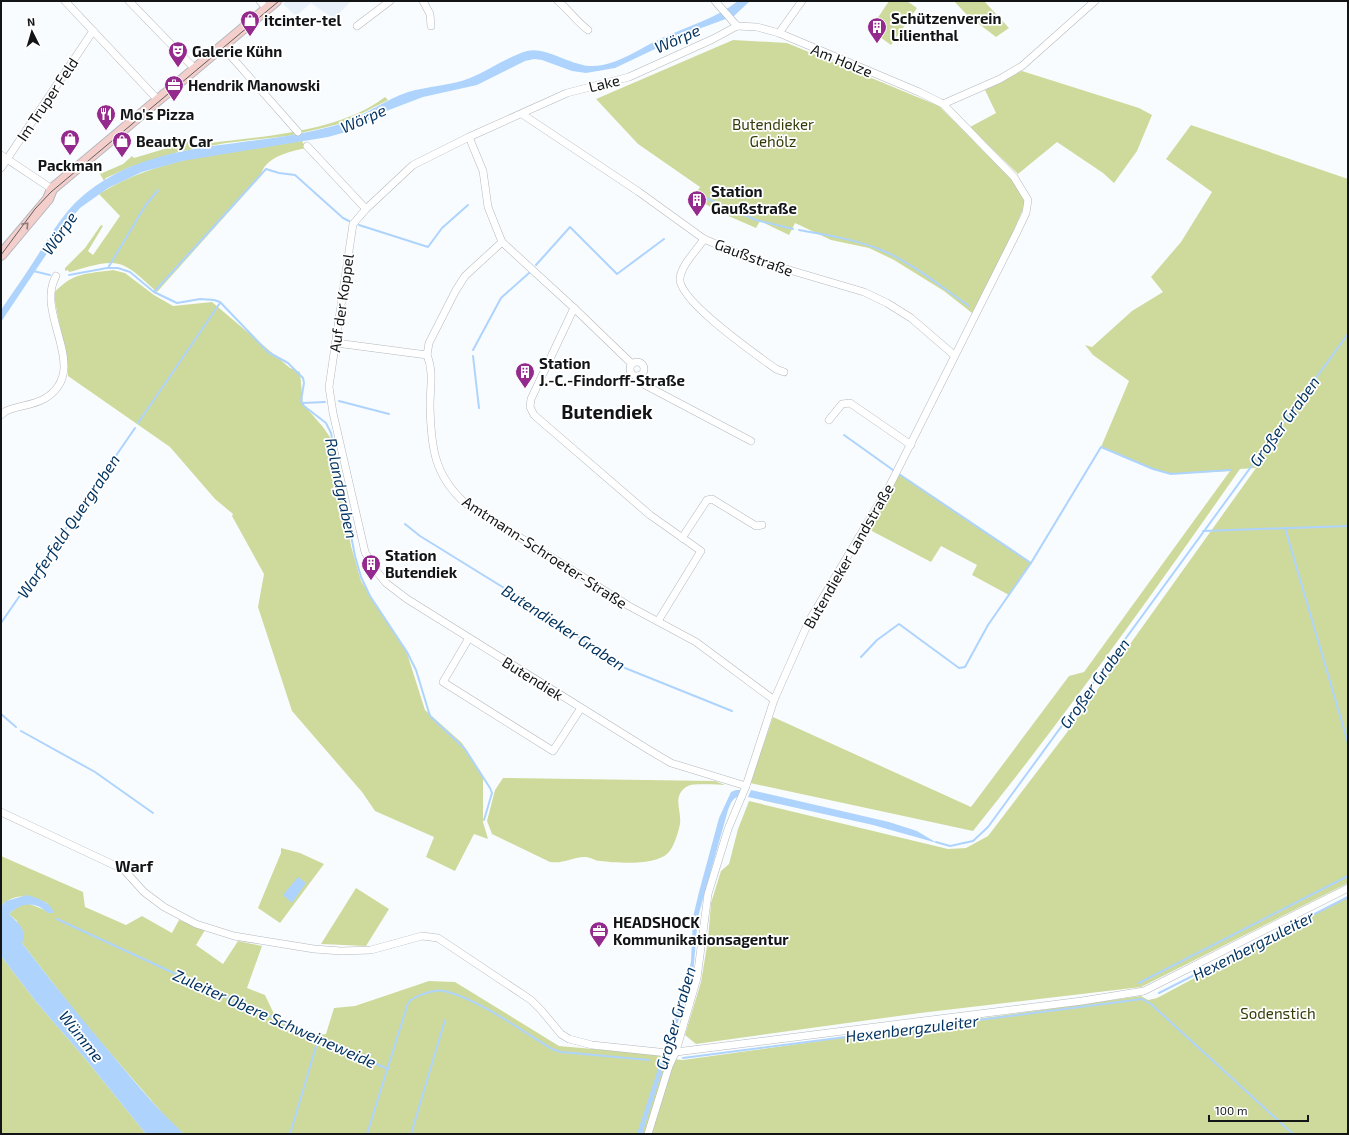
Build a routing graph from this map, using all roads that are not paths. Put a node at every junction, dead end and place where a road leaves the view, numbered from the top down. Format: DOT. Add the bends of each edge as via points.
graph roads {
  1 [pos="65,1"];
  2 [pos="129,1"];
  3 [pos="260,1"];
  4 [pos="276,1"];
  5 [pos="390,1"];
  6 [pos="423,1"];
  7 [pos="558,1"];
  8 [pos="715,1"];
  9 [pos="802,1"];
  10 [pos="1095,1"];
  11 [pos="267,9"];
  12 [pos="357,26"];
  13 [pos="431,26"];
  14 [pos="737,26"];
  15 [pos="588,30"];
  16 [pos="93,31"];
  17 [pos="779,33"];
  18 [pos="222,46"];
  19 [pos="195,69"];
  20 [pos="158,100"];
  21 [pos="943,104"];
  22 [pos="522,114"];
  23 [pos="298,132"];
  24 [pos="469,137"];
  25 [pos="307,146"];
  26 [pos="4,157"];
  27 [pos="1,168"];
  28 [pos="52,189"];
  29 [pos="366,209"];
  30 [pos="704,238"];
  31 [pos="502,242"];
  32 [pos="1,255"];
  33 [pos="56,276"];
  34 [pos="574,308"];
  35 [pos="336,343"];
  36 [pos="427,355"];
  37 [pos="954,355"];
  38 [pos="784,372"];
  39 [pos="3,411"];
  40 [pos="829,420"];
  41 [pos="751,442"];
  42 [pos="911,445"];
  43 [pos="358,526"];
  44 [pos="762,526"];
  45 [pos="682,538"];
  46 [pos="658,621"];
  47 [pos="469,638"];
  48 [pos="774,700"];
  49 [pos="581,708"];
  50 [pos="746,786"];
  51 [pos="1,812"];
  52 [pos="1348,888"];
  53 [pos="676,1051"];
  54 [pos="648,1134"];
  1 -- 16 [label="street"];
  2 -- 19 [label="street"];
  3 -- 11 [label="street"];
  4 -- 11 [label="street"];
  5 -- 12 [label="street"];
  6 -- 13 [label="street" via="430,14"];
  7 -- 15 [label="street"];
  8 -- 14 [label="street"];
  9 -- 17 [label="street"];
  10 -- 21 [label="street" via="1022,66 1000,79"];
  11 -- 18 [label="street"];
  14 -- 17 [label="street, Am Holze" via="756,27"];
  14 -- 22 [label="street, Lake" via="629,77 566,93"];
  16 -- 20 [label="street"];
  16 -- 26 [label="street, Im Truper Feld"];
  17 -- 21 [label="street, Am Holze"];
  18 -- 19 [label="street"];
  18 -- 23 [label="street"];
  19 -- 20 [label="street"];
  20 -- 28 [label="street"];
  21 -- 37 [label="street, Butendieker Landstraße" via="1014,177 1028,200 1026,213 1016,234"];
  22 -- 24 [label="street, Lake"];
  22 -- 30 [label="street, Gaußstraße"];
  24 -- 29 [label="street, Auf der Koppel" via="412,165"];
  24 -- 31 [label="street" via="483,171 488,207"];
  25 -- 29 [label="street"];
  26 -- 27 [label="street, Im Truper Feld"];
  26 -- 28 [label="street"];
  32 -- 28 [label="street, one-way" via="48,199"];
  29 -- 35 [label="street, Auf der Koppel" via="353,224"];
  30 -- 37 [label="street, Gaußstraße" via="749,258 864,292 911,318"];
  30 -- 38 [label="street" via="683,270 680,279 682,288 735,339"];
  31 -- 34 [label="street"];
  31 -- 36 [label="street" via="465,276 459,285 429,343"];
  33 -- 39 [label="street" via="52,284 51,298 65,364 64,376 58,386 44,399"];
  34 -- 41 [label="street" via="632,364 631,373 635,376 640,375 645,385"];
  34 -- 45 [label="street" via="531,399 530,407 534,415 618,488"];
  35 -- 36 [label="street"];
  35 -- 43 [label="street, Auf der Koppel" via="329,387 330,401"];
  36 -- 46 [label="street, Amtmann-Schroeter-Straße" via="432,368 430,406 434,451 439,471 451,490 472,507 629,606"];
  37 -- 42 [label="street, Butendieker Landstraße"];
  40 -- 42 [label="street" via="842,404 850,403"];
  42 -- 48 [label="street, Butendieker Landstraße" via="890,485 808,621"];
  43 -- 47 [label="street, Butendiek" via="365,552 386,583"];
  44 -- 45 [label="street" via="756,526 712,499 707,500"];
  45 -- 46 [label="street" via="701,552"];
  46 -- 48 [label="street, Amtmann-Schroeter-Straße" via="696,642"];
  47 -- 49 [label="street, Butendiek"];
  47 -- 49 [label="street" via="443,682 553,751"];
  48 -- 50 [label="street, Butendieker Landstraße"];
  49 -- 50 [label="street, Butendiek" via="671,764"];
  50 -- 53 [label="street, Butendieker Landstraße" via="728,829 708,894 698,970"];
  51 -- 53 [label="street" via="124,870 144,892 164,907 196,924 244,938 341,951 371,950 422,936 438,938 531,1000 568,1039 592,1045"];
  52 -- 53 [label="street" via="1144,991 1082,1001"];
  53 -- 54 [label="street, Butendieker Landstraße"];
}
